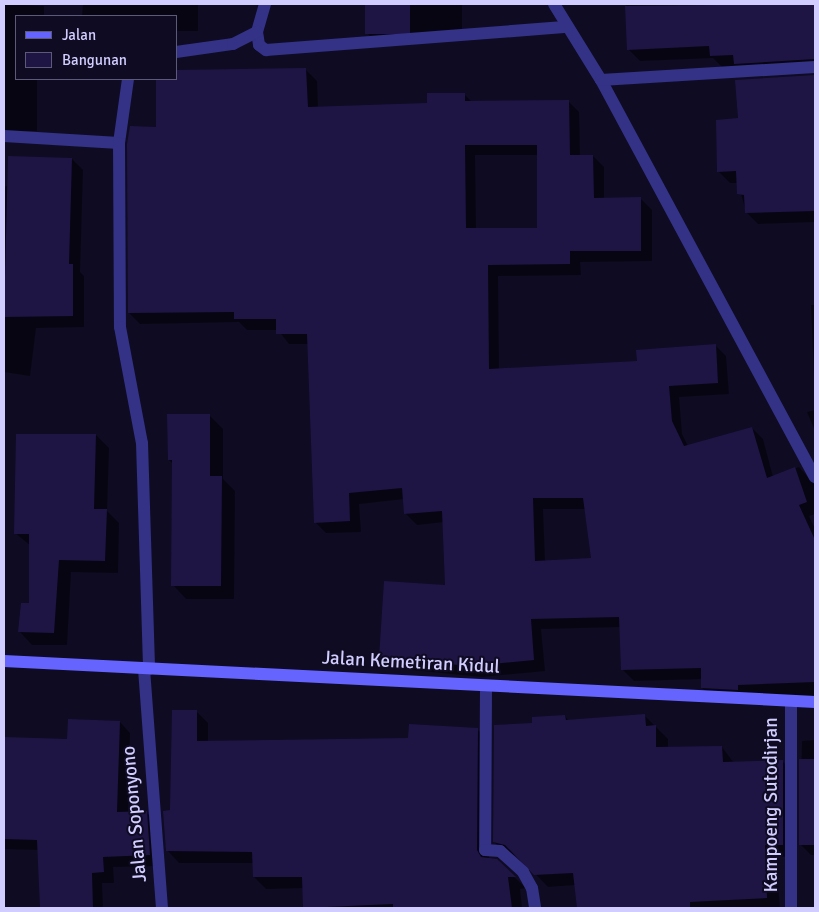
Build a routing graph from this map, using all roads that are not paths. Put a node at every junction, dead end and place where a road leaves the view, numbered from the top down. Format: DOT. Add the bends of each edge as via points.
graph roads {
  1 [pos="265,4"];
  2 [pos="554,4"];
  3 [pos="567,27"];
  4 [pos="257,32"];
  5 [pos="178,52"];
  6 [pos="815,67"];
  7 [pos="128,80"];
  8 [pos="601,80"];
  9 [pos="4,136"];
  10 [pos="119,143"];
  11 [pos="815,477"];
  12 [pos="4,661"];
  13 [pos="146,669"];
  14 [pos="486,686"];
  15 [pos="791,701"];
  16 [pos="815,702"];
  17 [pos="162,908"];
  18 [pos="535,908"];
  19 [pos="791,908"];
  1 -- 4 [label="street"];
  2 -- 3 [label="street"];
  3 -- 4 [label="street" via="266,50 259,44"];
  3 -- 8 [label="street"];
  4 -- 5 [label="street" via="233,44"];
  6 -- 8 [label="street"];
  7 -- 10 [label="street, Jalan Soponyono"];
  8 -- 11 [label="street"];
  9 -- 10 [label="street"];
  10 -- 13 [label="street, Jalan Soponyono" via="120,327 142,443"];
  12 -- 13 [label="street, Jalan Kemetiran Kidul"];
  13 -- 14 [label="street, Jalan Kemetiran Kidul"];
  13 -- 17 [label="street, Jalan Soponyono" via="145,717"];
  14 -- 15 [label="street, Jalan Kemetiran Kidul"];
  14 -- 18 [label="street" via="485,850 500,851 523,872 532,888"];
  15 -- 16 [label="street, Jalan Kemetiran Kidul"];
  15 -- 19 [label="street, Kampoeng Sutodirjan"];
}
